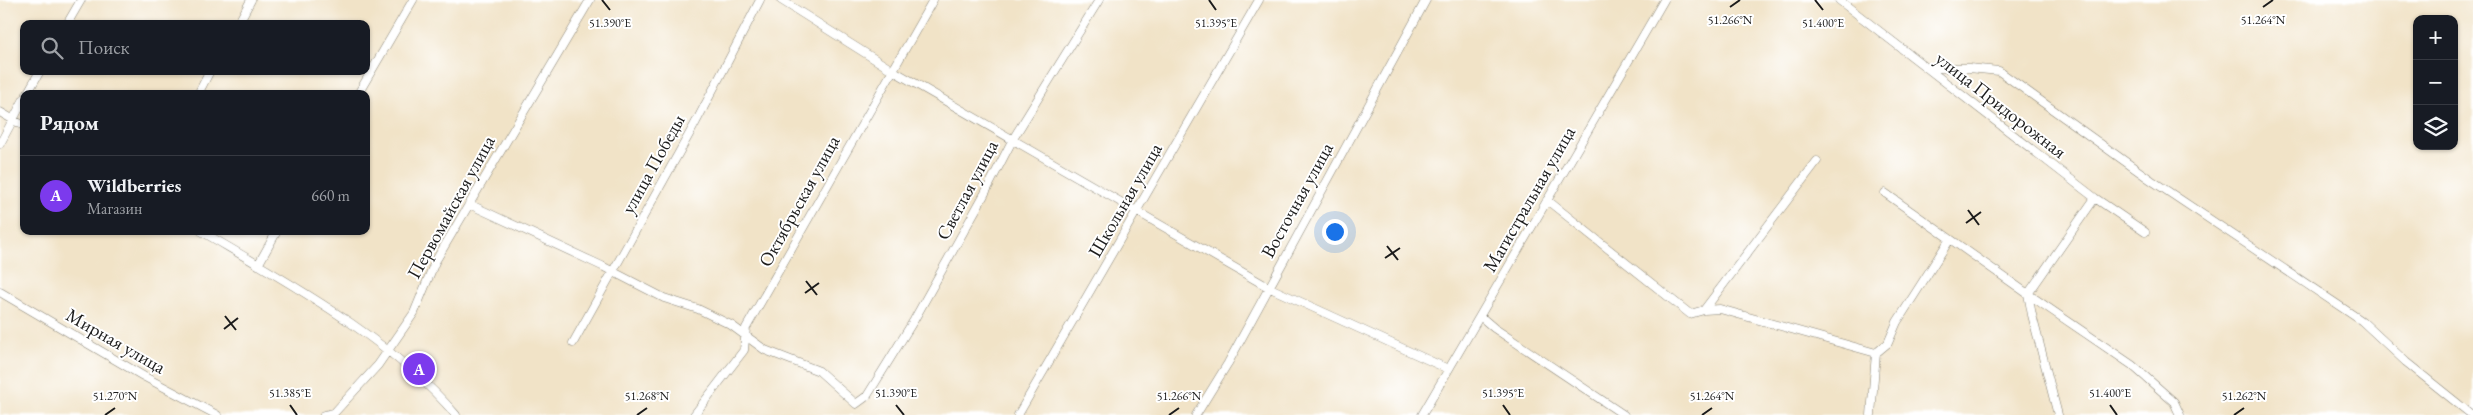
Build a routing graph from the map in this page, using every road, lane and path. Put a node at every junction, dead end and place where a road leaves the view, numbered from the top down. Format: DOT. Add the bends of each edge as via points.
graph roads {
  1 [pos="81,0"];
  2 [pos="251,0"];
  3 [pos="413,0"];
  4 [pos="590,0"];
  5 [pos="760,0"];
  6 [pos="781,0"];
  7 [pos="933,0"];
  8 [pos="1098,0"];
  9 [pos="1259,0"];
  10 [pos="1426,0"];
  11 [pos="1664,0"];
  12 [pos="1839,0"];
  13 [pos="69,20"];
  14 [pos="240,20"];
  15 [pos="1927,68"];
  16 [pos="892,70"];
  17 [pos="370,73"];
  18 [pos="38,75"];
  19 [pos="208,75"];
  20 [pos="369,75"];
  21 [pos="29,90"];
  22 [pos="200,90"];
  23 [pos="360,90"];
  24 [pos="20,107"];
  25 [pos="0,112"];
  26 [pos="13,120"];
  27 [pos="20,124"];
  28 [pos="1013,139"];
  29 [pos="0,144"];
  30 [pos="1817,161"];
  31 [pos="1885,193"];
  32 [pos="2095,198"];
  33 [pos="1547,200"];
  34 [pos="469,204"];
  35 [pos="1137,212"];
  36 [pos="2145,232"];
  37 [pos="208,235"];
  38 [pos="275,235"];
  39 [pos="1950,239"];
  40 [pos="258,265"];
  41 [pos="612,271"];
  42 [pos="1268,287"];
  43 [pos="0,292"];
  44 [pos="2028,294"];
  45 [pos="1704,310"];
  46 [pos="1480,316"];
  47 [pos="746,335"];
  48 [pos="573,343"];
  49 [pos="388,351"];
  50 [pos="1876,354"];
  51 [pos="1448,369"];
  52 [pos="217,415"];
  53 [pos="324,415"];
  54 [pos="456,415"];
  55 [pos="694,415"];
  56 [pos="1018,415"];
  57 [pos="1196,415"];
  58 [pos="1422,415"];
  59 [pos="1624,415"];
  60 [pos="1871,415"];
  61 [pos="2058,415"];
  62 [pos="2180,415"];
  63 [pos="2472,415"];
  1 -- 13 [label="street"];
  2 -- 14 [label="street"];
  3 -- 17 [label="street"];
  4 -- 34 [label="street, Первомайская улица"];
  5 -- 41 [label="street, улица Победы"];
  6 -- 16 [label="street"];
  7 -- 16 [label="street, Октябрьская улица"];
  8 -- 28 [label="street, Светлая улица"];
  9 -- 35 [label="street, Школьная улица"];
  10 -- 42 [label="street, Восточная улица"];
  11 -- 33 [label="street, Магистральная улица"];
  12 -- 15 [label="street, улица Придорожная"];
  15 -- 32 [label="street, улица Придорожная"];
  15 -- 63 [label="street" via="1999,71 2151,180 2362,321 2406,362"];
  16 -- 28 [label="street"];
  16 -- 47 [label="street, Октябрьская улица" via="746,328"];
  18 -- 21 [label="street"];
  19 -- 22 [label="street"];
  20 -- 23 [label="street"];
  24 -- 26 [label="street"];
  25 -- 26 [label="street"];
  26 -- 27 [label="street"];
  26 -- 29 [label="street"];
  28 -- 35 [label="street"];
  28 -- 47 [label="street, Светлая улица" via="914,320 867,396 856,404 819,372 765,350"];
  30 -- 45 [label="street"];
  31 -- 39 [label="street"];
  32 -- 36 [label="street, улица Придорожная"];
  32 -- 44 [label="street"];
  33 -- 45 [label="street" via="1690,314"];
  33 -- 46 [label="street, Магистральная улица"];
  34 -- 41 [label="street"];
  34 -- 49 [label="street, Первомайская улица" via="435,262 414,313"];
  35 -- 42 [label="street"];
  35 -- 56 [label="street, Школьная улица"];
  37 -- 40 [label="street"];
  38 -- 40 [label="street"];
  39 -- 44 [label="street"];
  39 -- 50 [label="street" via="1897,322 1888,343"];
  40 -- 49 [label="street"];
  41 -- 47 [label="street" via="664,298 698,309"];
  41 -- 48 [label="street, улица Победы"];
  42 -- 51 [label="street"];
  42 -- 57 [label="street, Восточная улица"];
  43 -- 52 [label="street, Мирная улица" via="143,376"];
  44 -- 61 [label="street"];
  44 -- 62 [label="street" via="2132,365 2174,402"];
  45 -- 50 [label="street" via="1720,309"];
  46 -- 51 [label="street, Магистральная улица"];
  46 -- 59 [label="street"];
  47 -- 55 [label="street, Октябрьская улица" via="744,350"];
  49 -- 53 [label="street, Первомайская улица" via="334,413"];
  49 -- 54 [label="street" via="419,376"];
  50 -- 60 [label="street"];
  51 -- 58 [label="street, Магистральная улица"];
}
